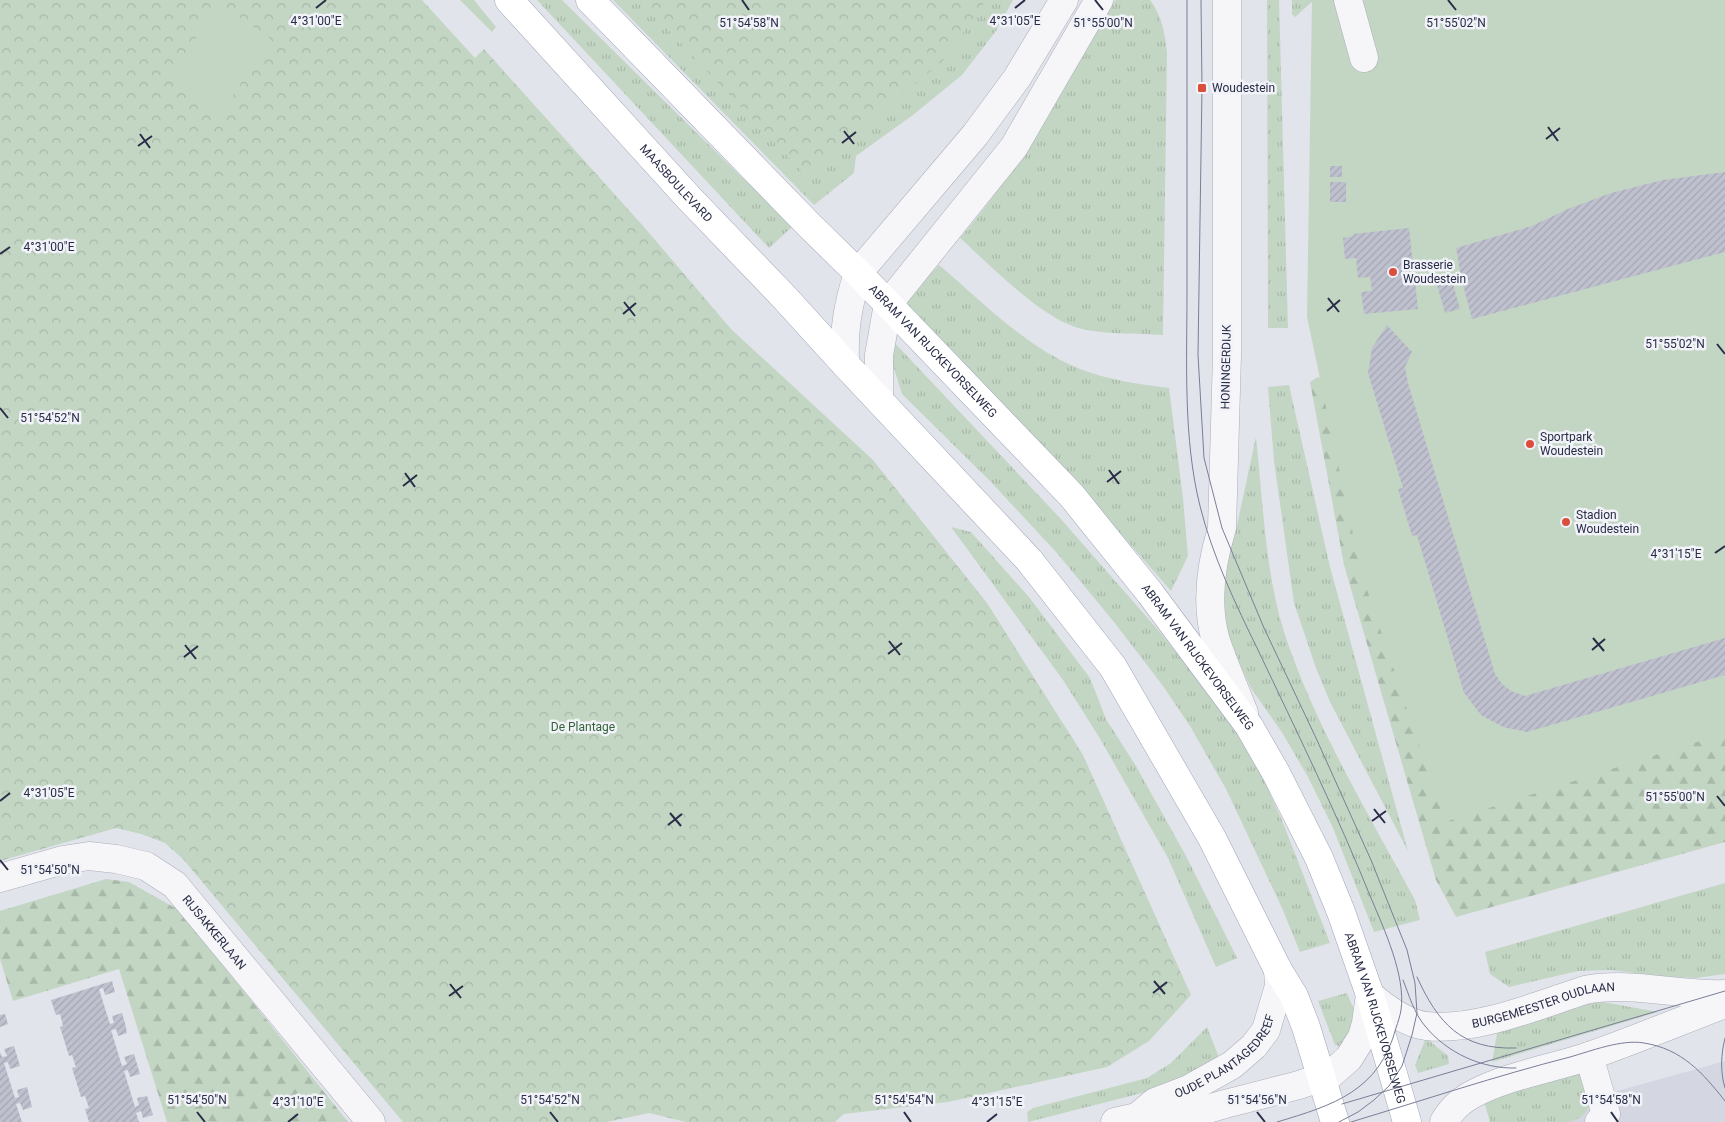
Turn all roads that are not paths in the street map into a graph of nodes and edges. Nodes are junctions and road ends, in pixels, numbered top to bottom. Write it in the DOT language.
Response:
graph roads {
  1 [pos="509,0"];
  2 [pos="590,0"];
  3 [pos="1064,0"];
  4 [pos="1099,0"];
  5 [pos="1227,0"];
  6 [pos="1348,0"];
  7 [pos="1364,58"];
  8 [pos="858,273"];
  9 [pos="888,304"];
  10 [pos="845,364"];
  11 [pos="879,398"];
  12 [pos="1249,726"];
  13 [pos="0,878"];
  14 [pos="1278,970"];
  15 [pos="1725,994"];
  16 [pos="1370,995"];
  17 [pos="1725,1004"];
  18 [pos="1589,1056"];
  19 [pos="1322,1078"];
  20 [pos="1143,1121"];
  21 [pos="371,1122"];
  22 [pos="1335,1122"];
  23 [pos="1407,1122"];
  24 [pos="1444,1122"];
  25 [pos="1599,1122"];
  1 -- 10 [label="main road, MAASBOULEVARD"];
  2 -- 8 [label="main road"];
  3 -- 8 [label="street"];
  4 -- 9 [label="street"];
  5 -- 12 [label="street, HONINGERDIJK"];
  6 -- 7 [label="street"];
  8 -- 9 [label="main road, ABRAM VAN RIJCKEVORSELWEG"];
  8 -- 10 [label="street"];
  9 -- 11 [label="street"];
  9 -- 12 [label="main road, ABRAM VAN RIJCKEVORSELWEG"];
  10 -- 11 [label="main road"];
  11 -- 14 [label="main road"];
  12 -- 16 [label="main road, ABRAM VAN RIJCKEVORSELWEG"];
  13 -- 21 [label="street, RIJSAKKERLAAN"];
  14 -- 19 [label="main road"];
  14 -- 20 [label="street, OUDE PLANTAGEDREEF"];
  15 -- 16 [label="street, BURGEMEESTER OUDLAAN"];
  16 -- 19 [label="street, OUDE PLANTAGEDREEF"];
  16 -- 23 [label="main road, ABRAM VAN RIJCKEVORSELWEG"];
  17 -- 18 [label="street"];
  18 -- 24 [label="street"];
  18 -- 25 [label="street"];
  19 -- 20 [label="street, OUDE PLANTAGEDREEF"];
  19 -- 22 [label="main road"];
}
